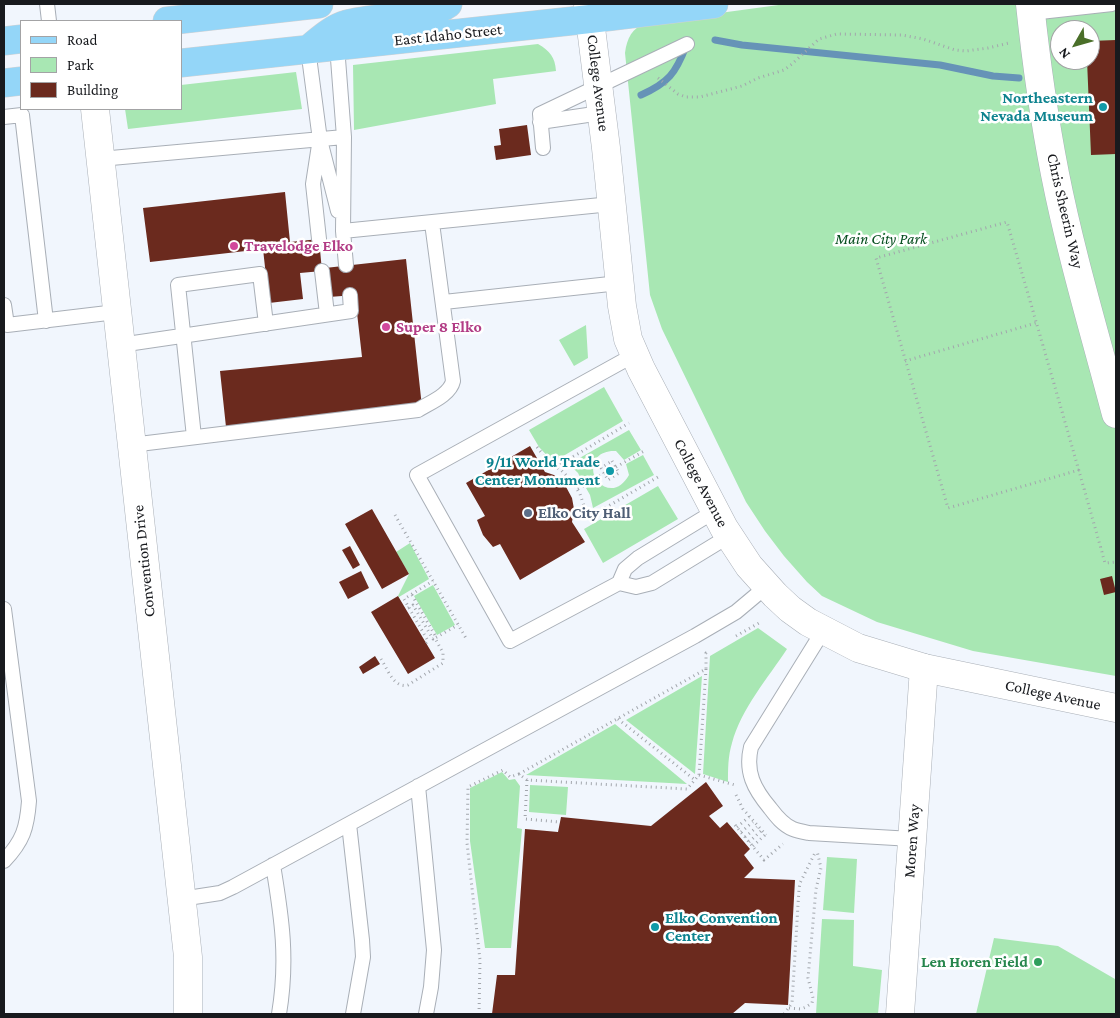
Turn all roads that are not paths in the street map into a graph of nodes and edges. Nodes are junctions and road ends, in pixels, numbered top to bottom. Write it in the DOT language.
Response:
graph roads {
  1 [pos="47,4"];
  2 [pos="319,4"];
  3 [pos="448,4"];
  4 [pos="714,4"];
  5 [pos="1112,4"];
  6 [pos="244,8"];
  7 [pos="589,12"];
  8 [pos="184,14"];
  9 [pos="1032,18"];
  10 [pos="49,20"];
  11 [pos="20,39"];
  12 [pos="4,41"];
  13 [pos="687,44"];
  14 [pos="338,46"];
  15 [pos="308,50"];
  16 [pos="182,63"];
  17 [pos="20,81"];
  18 [pos="4,83"];
  19 [pos="598,86"];
  20 [pos="95,110"];
  21 [pos="601,113"];
  22 [pos="4,117"];
  23 [pos="540,122"];
  24 [pos="344,137"];
  25 [pos="320,140"];
  26 [pos="543,148"];
  27 [pos="100,159"];
  28 [pos="611,204"];
  29 [pos="432,223"];
  30 [pos="343,232"];
  31 [pos="319,239"];
  32 [pos="346,265"];
  33 [pos="322,271"];
  34 [pos="619,283"];
  35 [pos="350,295"];
  36 [pos="444,302"];
  37 [pos="4,305"];
  38 [pos="116,312"];
  39 [pos="327,314"];
  40 [pos="46,321"];
  41 [pos="266,324"];
  42 [pos="5,329"];
  43 [pos="183,336"];
  44 [pos="120,345"];
  45 [pos="634,354"];
  46 [pos="1116,414"];
  47 [pos="194,436"];
  48 [pos="131,445"];
  49 [pos="715,511"];
  50 [pos="730,536"];
  51 [pos="619,583"];
  52 [pos="767,586"];
  53 [pos="4,609"];
  54 [pos="823,631"];
  55 [pos="924,668"];
  56 [pos="1116,708"];
  57 [pos="418,786"];
  58 [pos="349,824"];
  59 [pos="912,840"];
  60 [pos="4,862"];
  61 [pos="273,866"];
  62 [pos="181,899"];
  63 [pos="188,1014"];
  64 [pos="279,1014"];
  65 [pos="353,1014"];
  66 [pos="426,1014"];
  67 [pos="900,1014"];
  1 -- 10 [label="lane"];
  2 -- 6 [label="main road"];
  3 -- 15 [label="main road"];
  4 -- 7 [label="main road, East Idaho Street"];
  5 -- 9 [label="lane"];
  6 -- 8 [label="main road"];
  7 -- 14 [label="main road, East Idaho Street"];
  7 -- 19 [label="street, College Avenue"];
  9 -- 46 [label="street, Chris Sheerin Way"];
  11 -- 12 [label="main road"];
  13 -- 19 [label="lane"];
  14 -- 15 [label="main road, East Idaho Street"];
  14 -- 24 [label="lane"];
  15 -- 16 [label="main road, East Idaho Street"];
  15 -- 25 [label="lane"];
  17 -- 18 [label="main road"];
  19 -- 21 [label="street, College Avenue"];
  19 -- 23 [label="lane"];
  20 -- 27 [label="street, Convention Drive"];
  21 -- 23 [label="lane"];
  21 -- 28 [label="street, College Avenue"];
  22 -- 40 [label="lane"];
  23 -- 26 [label="lane"];
  24 -- 25 [label="lane"];
  24 -- 30 [label="lane"];
  25 -- 27 [label="lane"];
  25 -- 30 [label="lane"];
  25 -- 31 [label="lane"];
  27 -- 38 [label="street, Convention Drive"];
  28 -- 29 [label="lane"];
  28 -- 34 [label="street, College Avenue"];
  29 -- 30 [label="lane"];
  29 -- 36 [label="lane"];
  30 -- 32 [label="lane"];
  33 -- 39 [label="lane"];
  34 -- 36 [label="lane"];
  34 -- 45 [label="street, College Avenue"];
  35 -- 39 [label="lane"];
  36 -- 47 [label="lane"];
  37 -- 42 [label="lane"];
  38 -- 40 [label="lane"];
  38 -- 44 [label="street, Convention Drive"];
  39 -- 41 [label="lane"];
  40 -- 42 [label="lane"];
  41 -- 43 [label="lane"];
  41 -- 43 [label="lane"];
  43 -- 44 [label="lane"];
  43 -- 47 [label="lane"];
  44 -- 48 [label="street, Convention Drive"];
  45 -- 49 [label="street, College Avenue"];
  45 -- 51 [label="lane"];
  47 -- 48 [label="lane"];
  48 -- 62 [label="street, Convention Drive"];
  49 -- 50 [label="street, College Avenue"];
  49 -- 51 [label="lane"];
  50 -- 51 [label="lane"];
  50 -- 52 [label="street, College Avenue"];
  52 -- 54 [label="street, College Avenue"];
  52 -- 57 [label="lane"];
  53 -- 60 [label="lane"];
  54 -- 55 [label="street, College Avenue"];
  54 -- 59 [label="lane"];
  55 -- 56 [label="street, College Avenue"];
  55 -- 59 [label="street, Moren Way"];
  57 -- 58 [label="lane"];
  57 -- 66 [label="lane"];
  58 -- 61 [label="lane"];
  58 -- 65 [label="lane"];
  59 -- 67 [label="street, Moren Way"];
  61 -- 62 [label="lane"];
  61 -- 64 [label="lane"];
  62 -- 63 [label="street, Convention Drive"];
}
